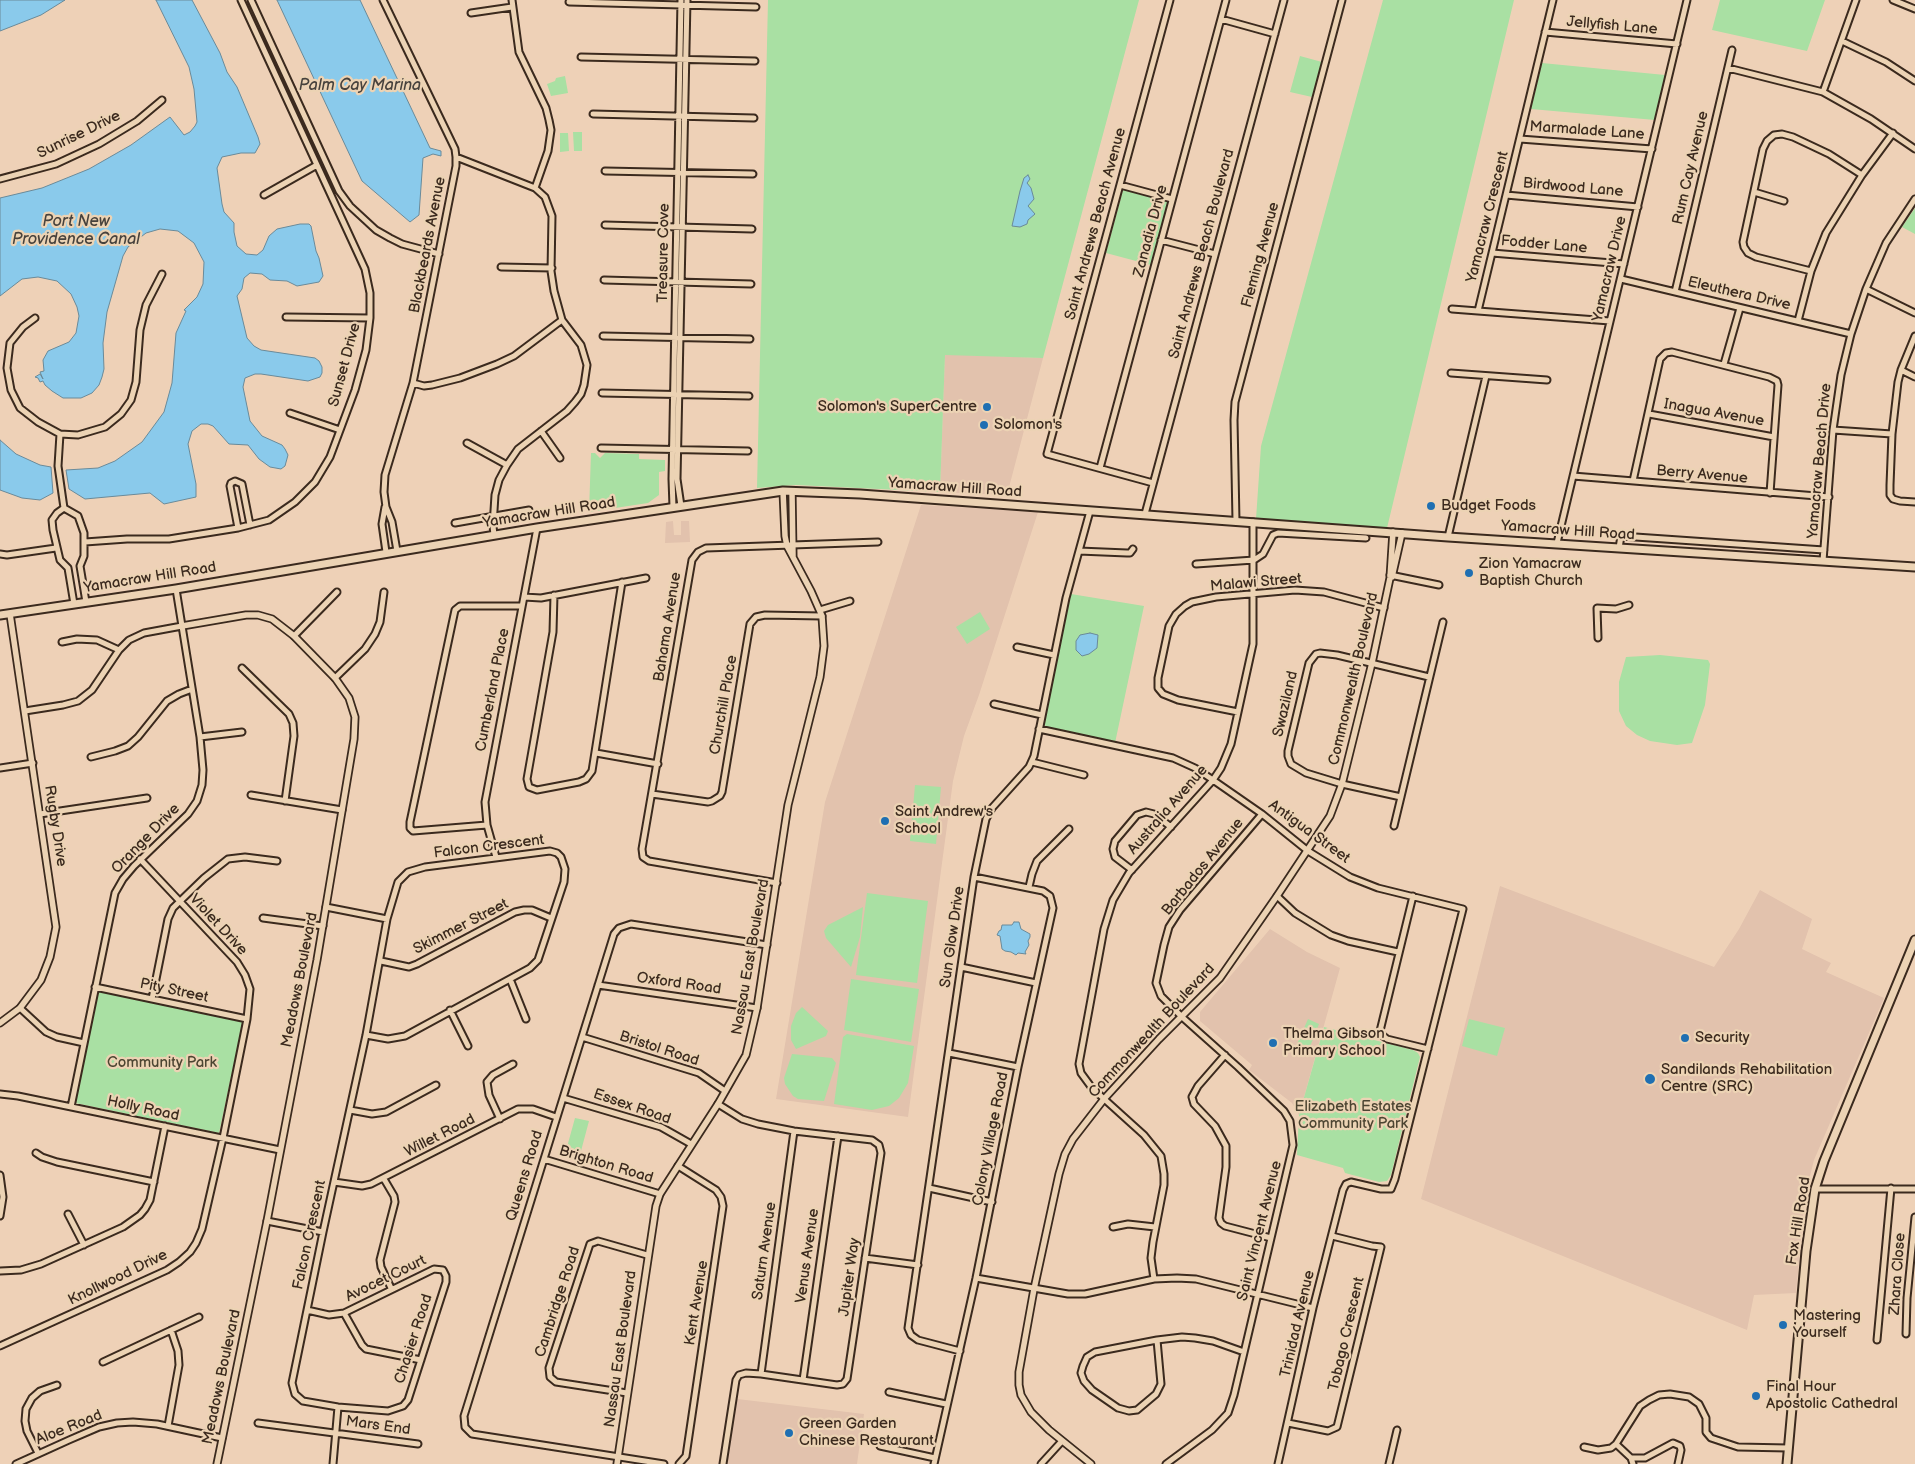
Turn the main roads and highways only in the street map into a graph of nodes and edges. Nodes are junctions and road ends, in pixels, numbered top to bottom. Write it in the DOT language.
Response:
graph roads {
  1 [pos="1915,568"];
  2 [pos="0,615"];
  3 [pos="1915,940"];
  4 [pos="1787,1464"];
  1 -- 2 [label="main road, Yamacraw Hill Road"];
  3 -- 4 [label="main road, Fox Hill Road"];
}
